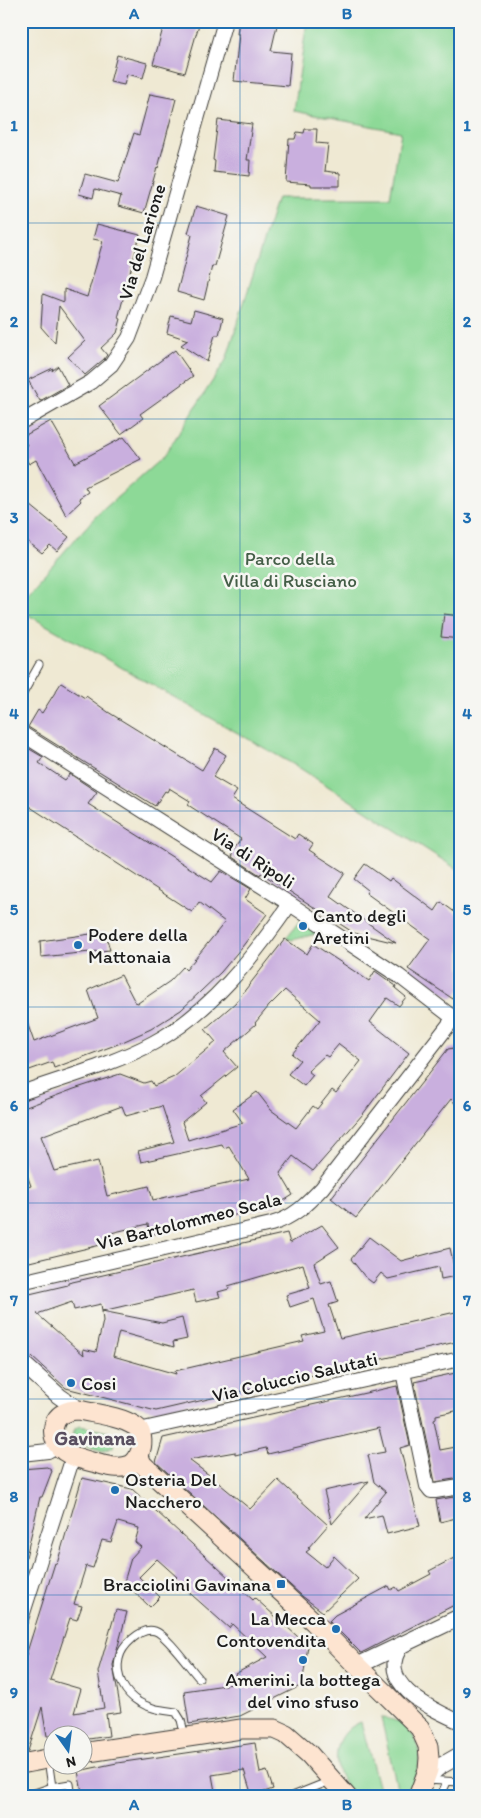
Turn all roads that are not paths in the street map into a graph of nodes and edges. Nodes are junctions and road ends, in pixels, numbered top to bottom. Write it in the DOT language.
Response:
graph roads {
  1 [pos="225,21"];
  2 [pos="21,422"];
  3 [pos="39,665"];
  4 [pos="21,697"];
  5 [pos="21,732"];
  6 [pos="290,904"];
  7 [pos="457,1020"];
  8 [pos="21,1093"];
  9 [pos="21,1282"];
  10 [pos="460,1359"];
  11 [pos="21,1362"];
  12 [pos="403,1372"];
  13 [pos="79,1410"];
  14 [pos="139,1430"];
  15 [pos="58,1445"];
  16 [pos="21,1454"];
  17 [pos="139,1456"];
  18 [pos="73,1457"];
  19 [pos="460,1487"];
  20 [pos="24,1603"];
  21 [pos="460,1617"];
  22 [pos="21,1619"];
  23 [pos="403,1644"];
  24 [pos="356,1666"];
  25 [pos="199,1678"];
  26 [pos="460,1722"];
  27 [pos="186,1737"];
  28 [pos="92,1751"];
  29 [pos="459,1753"];
  30 [pos="42,1760"];
  31 [pos="21,1764"];
  32 [pos="51,1776"];
  33 [pos="333,1780"];
  34 [pos="447,1782"];
  35 [pos="460,1782"];
  36 [pos="52,1787"];
  37 [pos="419,1789"];
  38 [pos="26,1796"];
  39 [pos="72,1797"];
  40 [pos="290,1797"];
  41 [pos="347,1797"];
  42 [pos="440,1797"];
  1 -- 2 [label="street, Via del Larione"];
  3 -- 4 [label="lane"];
  5 -- 6 [label="street, Via di Ripoli"];
  6 -- 7 [label="street, Via di Ripoli"];
  6 -- 8 [label="street"];
  7 -- 9 [label="street, Via Bartolommeo Scala"];
  10 -- 12 [label="street, Via Coluccio Salutati"];
  11 -- 13 [label="street"];
  12 -- 14 [label="street, Via Coluccio Salutati"];
  12 -- 19 [label="street"];
  13 -- 14 [label="main road"];
  13 -- 15 [label="main road"];
  14 -- 17 [label="main road"];
  15 -- 16 [label="street"];
  15 -- 18 [label="main road"];
  17 -- 18 [label="main road"];
  17 -- 24 [label="main road"];
  18 -- 20 [label="street"];
  20 -- 22 [label="street"];
  21 -- 23 [label="street"];
  23 -- 24 [label="street"];
  23 -- 26 [label="street"];
  24 -- 37 [label="main road"];
  25 -- 27 [label="lane"];
  27 -- 28 [label="main road"];
  27 -- 33 [label="main road"];
  29 -- 37 [label="street"];
  30 -- 31 [label="main road"];
  32 -- 36 [label="lane"];
  33 -- 40 [label="lane"];
  33 -- 41 [label="main road"];
  34 -- 35 [label="lane"];
  34 -- 37 [label="lane"];
  34 -- 42 [label="lane"];
  36 -- 38 [label="lane"];
  36 -- 39 [label="lane"];
}
